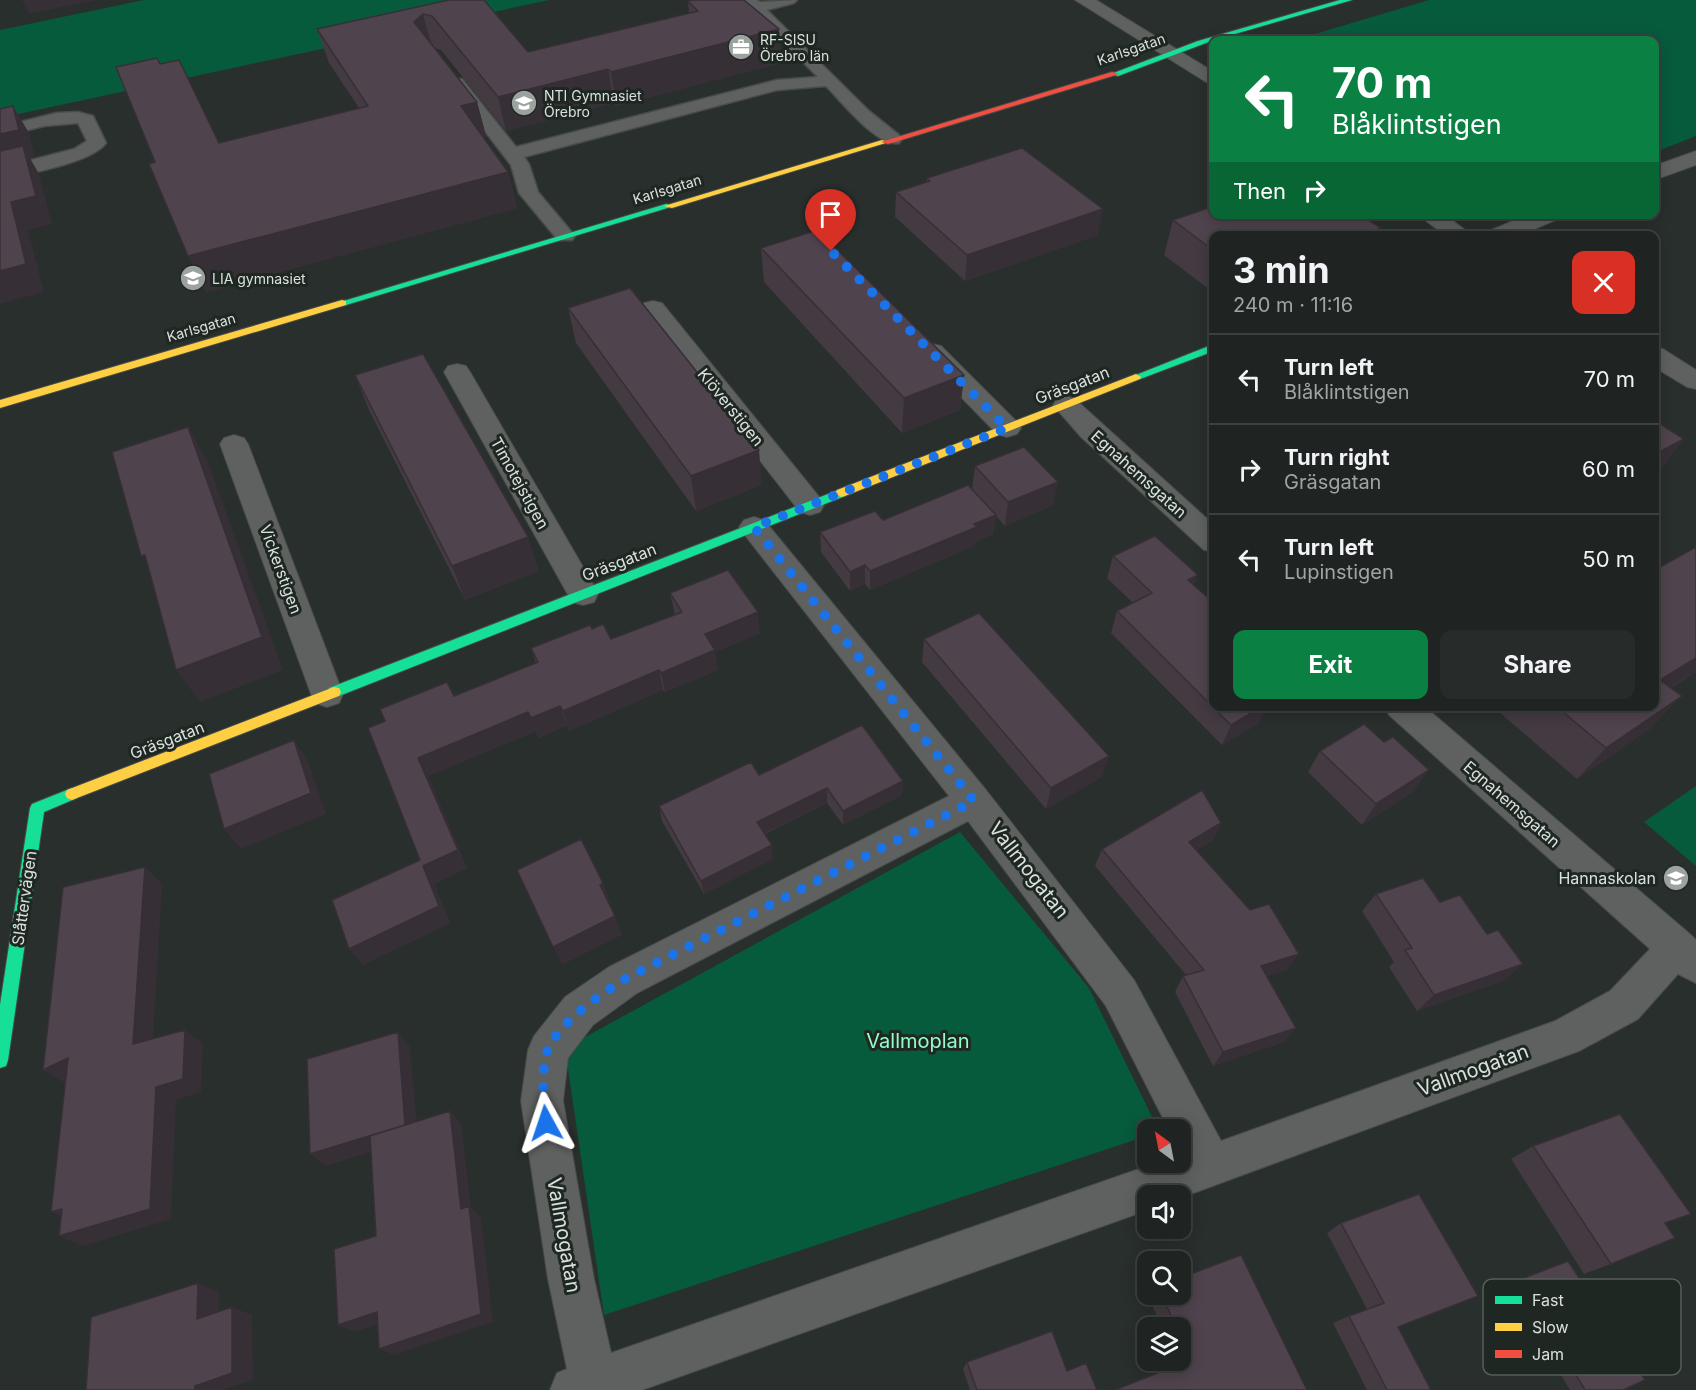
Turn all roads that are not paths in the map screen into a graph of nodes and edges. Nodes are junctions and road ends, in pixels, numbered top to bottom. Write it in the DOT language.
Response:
graph roads {
  1 [pos="789,0"];
  2 [pos="1084,0"];
  3 [pos="1343,1"];
  4 [pos="752,4"];
  5 [pos="1226,36"];
  6 [pos="1209,41"];
  7 [pos="1169,53"];
  8 [pos="447,72"];
  9 [pos="1209,78"];
  10 [pos="830,81"];
  11 [pos="0,132"];
  12 [pos="893,139"];
  13 [pos="512,154"];
  14 [pos="1696,157"];
  15 [pos="1659,172"];
  16 [pos="0,174"];
  17 [pos="1436,219"];
  18 [pos="1538,219"];
  19 [pos="1454,231"];
  20 [pos="1509,231"];
  21 [pos="565,236"];
  22 [pos="653,308"];
  23 [pos="915,335"];
  24 [pos="1209,349"];
  25 [pos="1659,359"];
  26 [pos="457,372"];
  27 [pos="1696,381"];
  28 [pos="0,404"];
  29 [pos="1066,405"];
  30 [pos="1007,428"];
  31 [pos="234,444"];
  32 [pos="810,505"];
  33 [pos="754,527"];
  34 [pos="1209,537"];
  35 [pos="583,594"];
  36 [pos="327,694"];
  37 [pos="1407,711"];
  38 [pos="974,801"];
  39 [pos="37,808"];
  40 [pos="1687,957"];
  41 [pos="0,1059"];
  42 [pos="1211,1166"];
  43 [pos="584,1386"];
  1 -- 4 [label="lane"];
  2 -- 7 [label="street"];
  3 -- 5 [label="street, Karlsgatan"];
  4 -- 10 [label="lane"];
  6 -- 7 [label="street, Karlsgatan"];
  7 -- 9 [label="street"];
  7 -- 12 [label="street, Karlsgatan"];
  8 -- 13 [label="lane"];
  10 -- 12 [label="lane"];
  10 -- 13 [label="lane"];
  11 -- 16 [label="lane"];
  12 -- 21 [label="street, Karlsgatan"];
  13 -- 21 [label="lane"];
  14 -- 15 [label="street"];
  17 -- 19 [label="street"];
  18 -- 20 [label="street"];
  21 -- 28 [label="street, Karlsgatan"];
  22 -- 32 [label="street, Klöverstigen"];
  23 -- 30 [label="street"];
  24 -- 29 [label="street, Gräsgatan"];
  25 -- 27 [label="street"];
  26 -- 35 [label="street, Timotejstigen"];
  29 -- 30 [label="street, Gräsgatan"];
  29 -- 34 [label="street, Egnahemsgatan"];
  30 -- 32 [label="street, Gräsgatan"];
  31 -- 36 [label="street, Vickerstigen"];
  32 -- 33 [label="street, Gräsgatan"];
  33 -- 35 [label="street, Gräsgatan"];
  33 -- 38 [label="street"];
  35 -- 36 [label="street, Gräsgatan"];
  36 -- 39 [label="street, Gräsgatan"];
  37 -- 40 [label="street, Egnahemsgatan"];
  38 -- 42 [label="street, Vallmogatan"];
  38 -- 43 [label="street, Vallmogatan"];
  39 -- 41 [label="street, Slåttervägen"];
  40 -- 42 [label="street, Vallmogatan"];
  42 -- 43 [label="street, Vallmogatan"];
}
